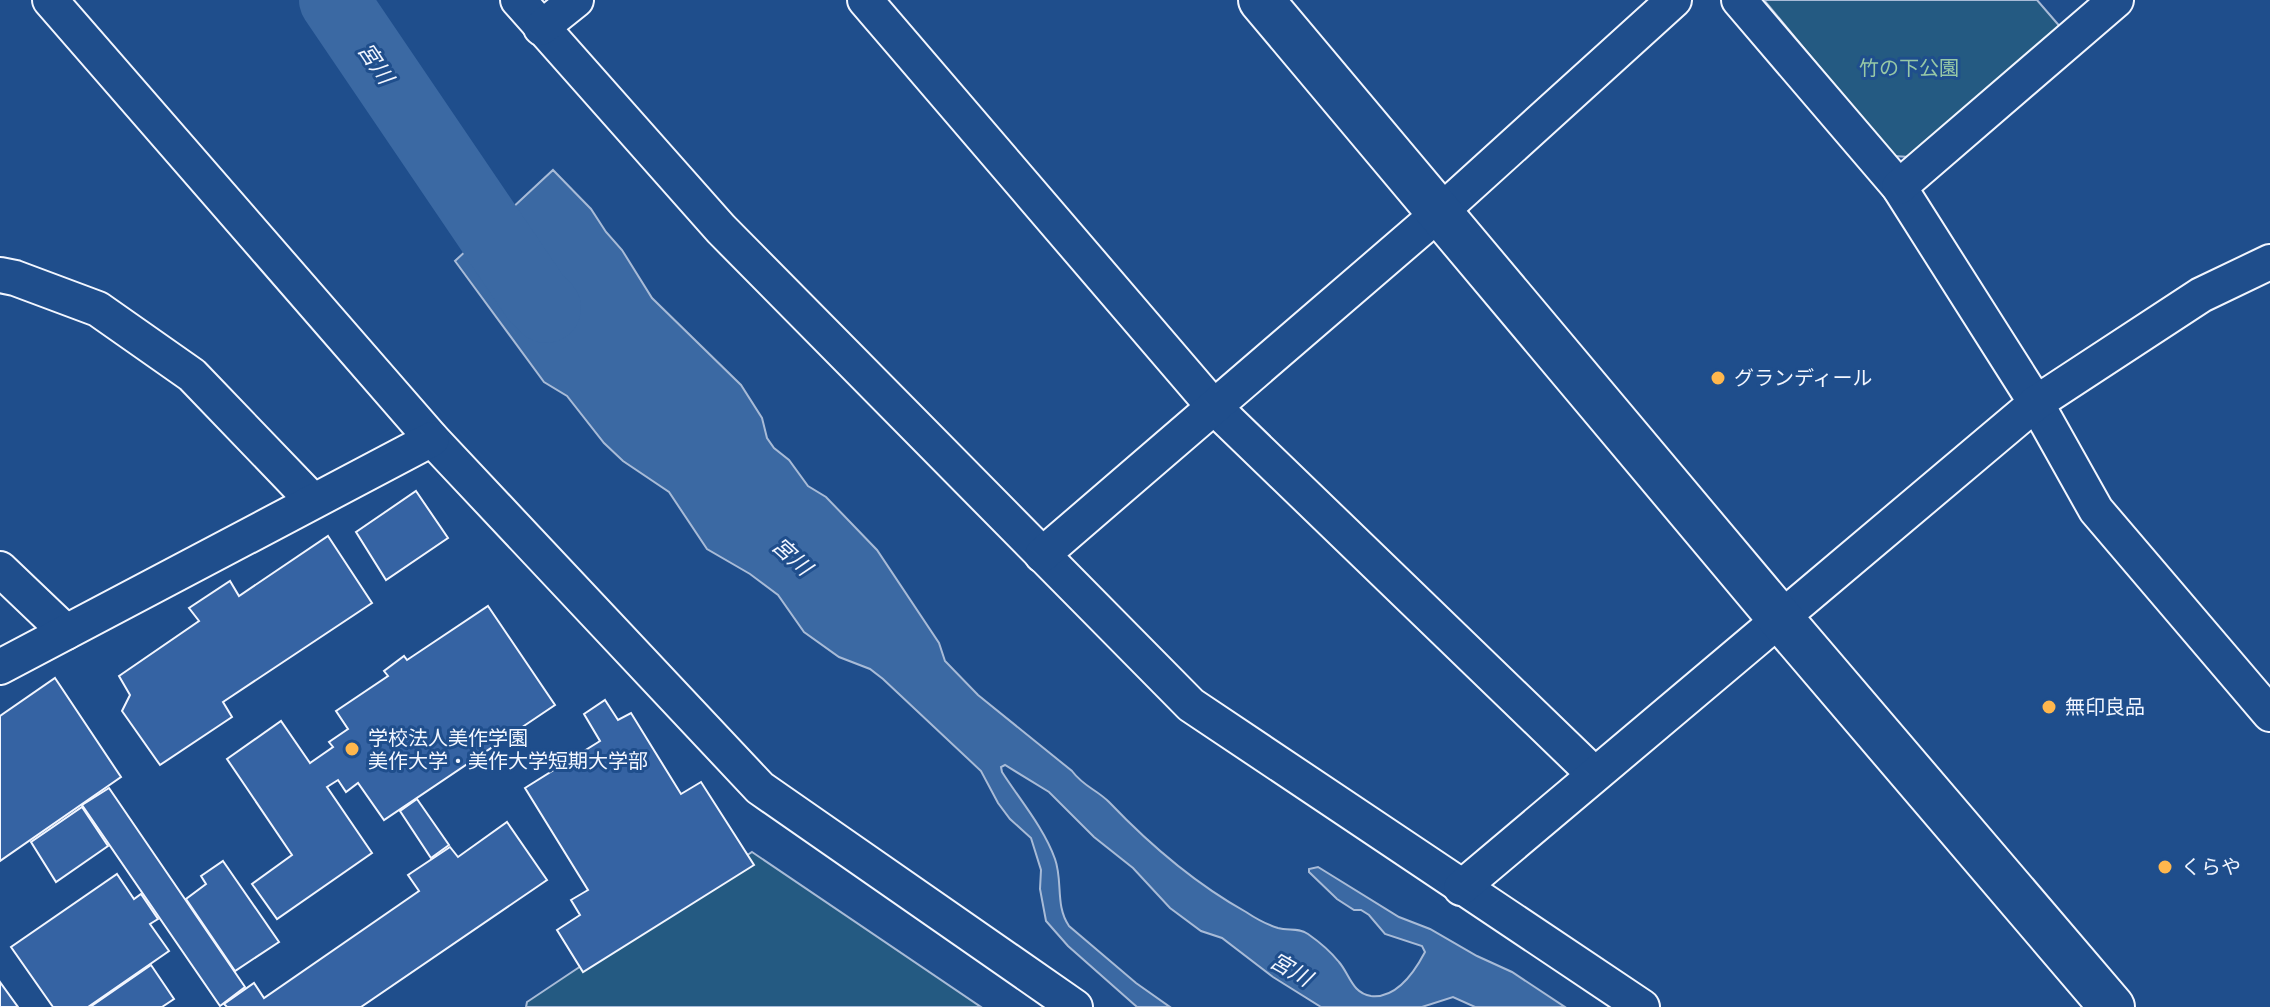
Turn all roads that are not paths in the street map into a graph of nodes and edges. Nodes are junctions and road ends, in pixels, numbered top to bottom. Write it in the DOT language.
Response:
graph roads {
  1 [pos="50,0"];
  2 [pos="518,0"];
  3 [pos="576,0"];
  4 [pos="865,0"];
  5 [pos="1261,0"];
  6 [pos="1674,0"];
  7 [pos="1739,0"];
  8 [pos="2116,0"];
  9 [pos="541,28"];
  10 [pos="1899,187"];
  11 [pos="1438,214"];
  12 [pos="2270,262"];
  13 [pos="0,275"];
  14 [pos="2036,403"];
  15 [pos="1214,407"];
  16 [pos="432,439"];
  17 [pos="313,501"];
  18 [pos="1042,555"];
  19 [pos="0,569"];
  20 [pos="1779,617"];
  21 [pos="66,632"];
  22 [pos="0,667"];
  23 [pos="2258,679"];
  24 [pos="2270,714"];
  25 [pos="1594,774"];
  26 [pos="1461,888"];
  27 [pos="1075,1007"];
  28 [pos="1642,1007"];
  29 [pos="2112,1007"];
  1 -- 16 [label="street"];
  2 -- 9 [label="street"];
  3 -- 9 [label="street"];
  4 -- 15 [label="street"];
  5 -- 11 [label="street"];
  6 -- 11 [label="street"];
  7 -- 10 [label="street"];
  8 -- 10 [label="street"];
  9 -- 18 [label="street"];
  10 -- 14 [label="street"];
  11 -- 15 [label="street"];
  11 -- 20 [label="street"];
  12 -- 14 [label="street"];
  13 -- 17 [label="street"];
  14 -- 20 [label="street"];
  14 -- 23 [label="street"];
  15 -- 18 [label="street"];
  15 -- 25 [label="street"];
  16 -- 17 [label="street"];
  16 -- 27 [label="street"];
  17 -- 21 [label="street"];
  18 -- 26 [label="street"];
  19 -- 21 [label="street"];
  20 -- 25 [label="street"];
  20 -- 29 [label="street"];
  21 -- 22 [label="street"];
  23 -- 24 [label="street"];
  25 -- 26 [label="street"];
  26 -- 28 [label="street"];
}
